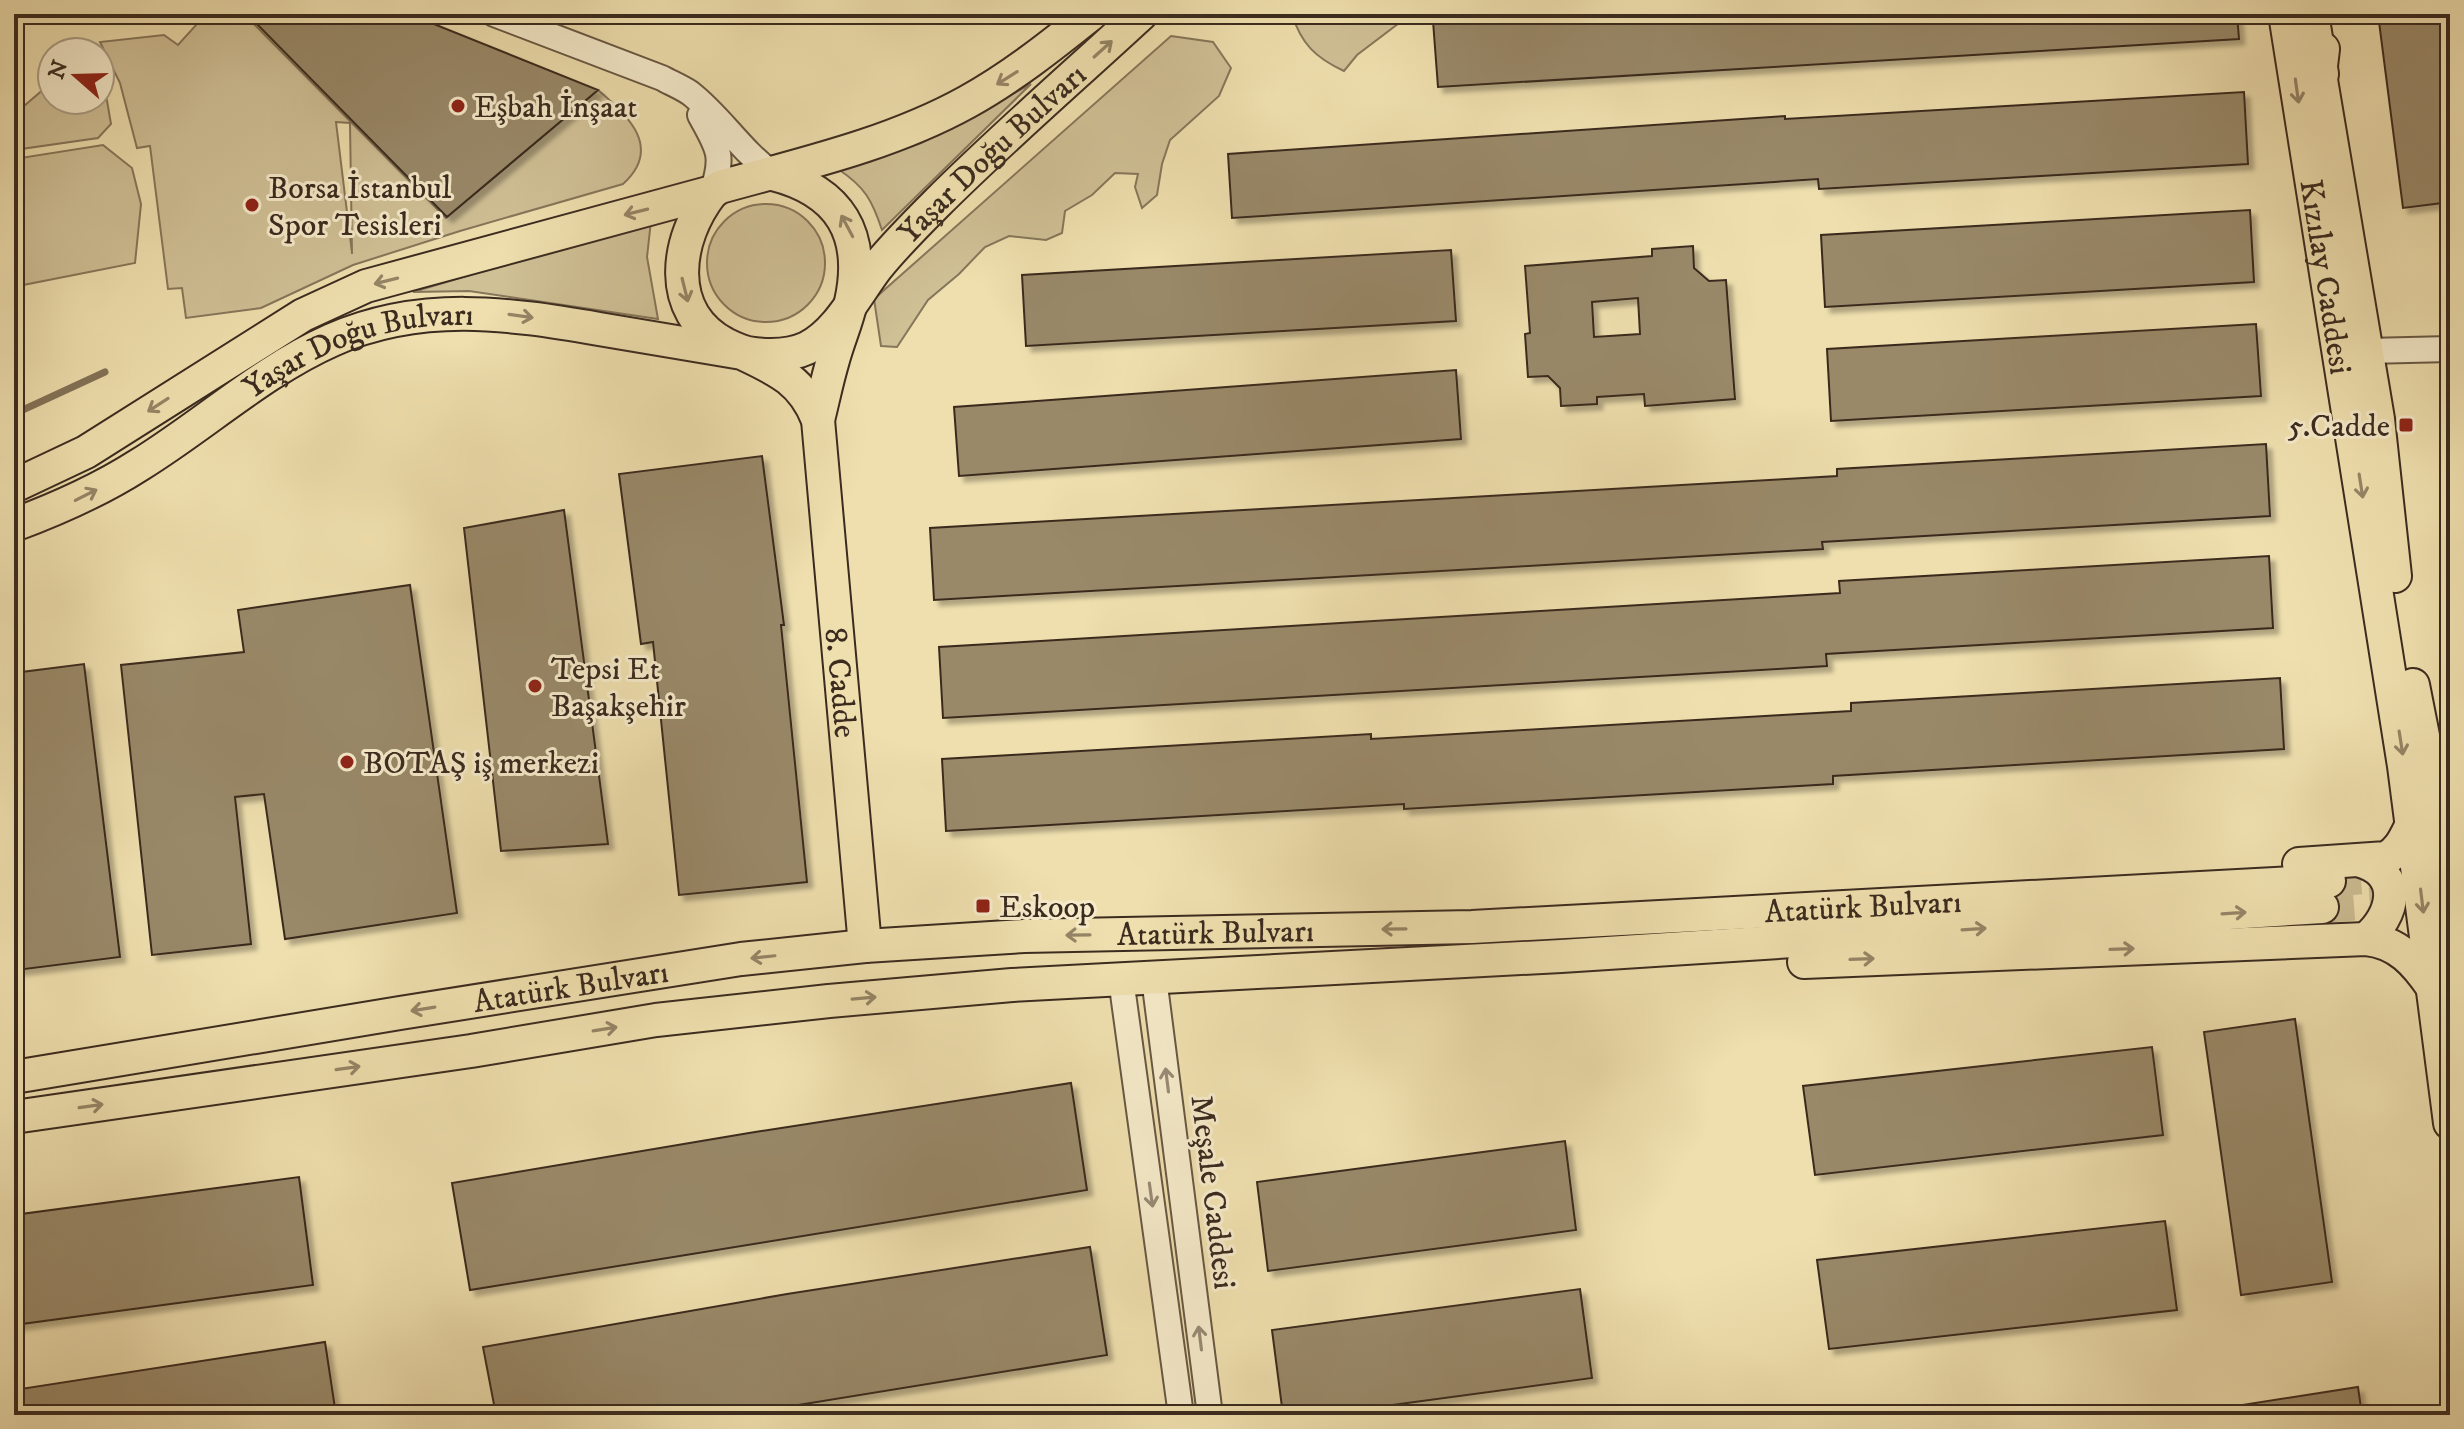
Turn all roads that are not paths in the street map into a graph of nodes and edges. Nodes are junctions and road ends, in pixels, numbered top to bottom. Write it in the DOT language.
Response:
graph roads {
  1 [pos="494,14"];
  2 [pos="1091,14"];
  3 [pos="1141,14"];
  4 [pos="2285,14"];
  5 [pos="2310,14"];
  6 [pos="2327,14"];
  7 [pos="2320,74"];
  8 [pos="687,91"];
  9 [pos="773,174"];
  10 [pos="712,192"];
  11 [pos="851,302"];
  12 [pos="2449,347"];
  13 [pos="2367,351"];
  14 [pos="742,353"];
  15 [pos="818,420"];
  16 [pos="14,486"];
  17 [pos="14,525"];
  18 [pos="2427,756"];
  19 [pos="2450,796"];
  20 [pos="2412,824"];
  21 [pos="2361,861"];
  22 [pos="1472,927"];
  23 [pos="2450,931"];
  24 [pos="1156,934"];
  25 [pos="2366,939"];
  26 [pos="865,946"];
  27 [pos="1561,956"];
  28 [pos="1154,978"];
  29 [pos="1121,979"];
  30 [pos="2433,988"];
  31 [pos="14,1077"];
  32 [pos="14,1117"];
  33 [pos="2450,1123"];
  34 [pos="1181,1415"];
  35 [pos="1210,1415"];
  1 -- 8 [label="street"];
  2 -- 9 [label="main road, Yaşar Doğu Bulvarı, one-way"];
  11 -- 3 [label="main road, Yaşar Doğu Bulvarı, one-way"];
  4 -- 20 [label="main road, Kızılay Caddesi, one-way"];
  5 -- 7 [label="highway"];
  6 -- 7 [label="main road, Kızılay Caddesi"];
  7 -- 13 [label="main road, Kızılay Caddesi"];
  8 -- 9 [label="street"];
  8 -- 10 [label="street"];
  9 -- 10 [label="main road, Yaşar Doğu Bulvarı"];
  11 -- 9 [label="main road, Yaşar Doğu Bulvarı, one-way"];
  10 -- 14 [label="main road, Yaşar Doğu Bulvarı, one-way"];
  10 -- 16 [label="main road, Yaşar Doğu Bulvarı, one-way"];
  11 -- 14 [label="main road, Yaşar Doğu Bulvarı"];
  11 -- 15 [label="main road"];
  12 -- 13 [label="street"];
  13 -- 18 [label="main road, Kızılay Caddesi"];
  14 -- 15 [label="main road, Yaşar Doğu Bulvarı"];
  17 -- 14 [label="main road, Yaşar Doğu Bulvarı, one-way"];
  15 -- 26 [label="main road, 8. Cadde"];
  18 -- 19 [label="main road"];
  18 -- 23 [label="main road, Kızılay Caddesi"];
  20 -- 21 [label="main road"];
  20 -- 30 [label="main road, Kızılay Caddesi, one-way"];
  21 -- 22 [label="main road"];
  21 -- 25 [label="main road"];
  22 -- 24 [label="main road, Atatürk Bulvarı, one-way"];
  27 -- 22 [label="main road, Atatürk Bulvarı, one-way"];
  24 -- 26 [label="main road, Atatürk Bulvarı, one-way"];
  24 -- 29 [label="main road"];
  27 -- 25 [label="main road, one-way"];
  25 -- 30 [label="main road"];
  26 -- 31 [label="main road, Atatürk Bulvarı, one-way"];
  27 -- 28 [label="main road, Atatürk Bulvarı"];
  28 -- 29 [label="main road, Atatürk Bulvarı"];
  35 -- 28 [label="street, Meşale Caddesi, one-way"];
  32 -- 29 [label="main road, Atatürk Bulvarı, one-way"];
  29 -- 34 [label="street, Meşale Caddesi, one-way"];
  30 -- 33 [label="main road, Kızılay Caddesi"];
}
